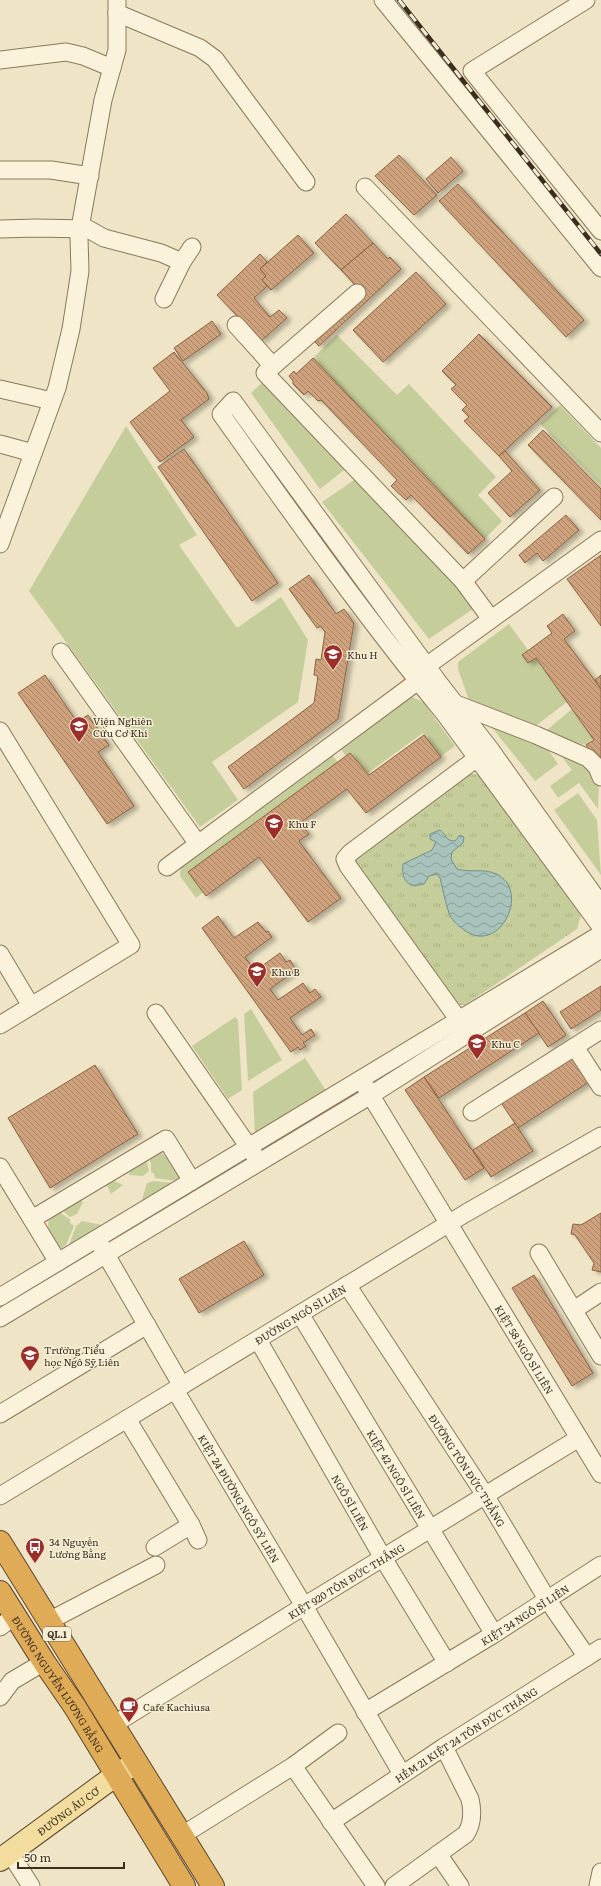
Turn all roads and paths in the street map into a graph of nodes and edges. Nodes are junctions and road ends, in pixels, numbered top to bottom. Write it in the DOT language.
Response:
graph roads {
  1 [pos="383,0"];
  2 [pos="586,0"];
  3 [pos="117,7"];
  4 [pos="0,60"];
  5 [pos="112,68"];
  6 [pos="0,170"];
  7 [pos="90,176"];
  8 [pos="306,182"];
  9 [pos="365,187"];
  10 [pos="80,228"];
  11 [pos="0,229"];
  12 [pos="601,231"];
  13 [pos="192,246"];
  14 [pos="182,262"];
  15 [pos="601,268"];
  16 [pos="357,293"];
  17 [pos="164,299"];
  18 [pos="236,325"];
  19 [pos="273,366"];
  20 [pos="0,389"];
  21 [pos="52,401"];
  22 [pos="601,433"];
  23 [pos="0,444"];
  24 [pos="33,453"];
  25 [pos="554,497"];
  26 [pos="308,504"];
  27 [pos="292,514"];
  28 [pos="601,540"];
  29 [pos="0,544"];
  30 [pos="463,581"];
  31 [pos="491,619"];
  32 [pos="61,652"];
  33 [pos="428,665"];
  34 [pos="418,682"];
  35 [pos="449,709"];
  36 [pos="0,731"];
  37 [pos="490,749"];
  38 [pos="476,758"];
  39 [pos="601,777"];
  40 [pos="198,844"];
  41 [pos="167,867"];
  42 [pos="601,905"];
  43 [pos="601,927"];
  44 [pos="601,934"];
  45 [pos="601,949"];
  46 [pos="0,954"];
  47 [pos="31,1006"];
  48 [pos="156,1013"];
  49 [pos="0,1026"];
  50 [pos="464,1027"];
  51 [pos="601,1030"];
  52 [pos="575,1047"];
  53 [pos="360,1080"];
  54 [pos="600,1084"];
  55 [pos="371,1095"];
  56 [pos="472,1112"];
  57 [pos="601,1136"];
  58 [pos="250,1146"];
  59 [pos="259,1163"];
  60 [pos="0,1167"];
  61 [pos="192,1181"];
  62 [pos="32,1219"];
  63 [pos="450,1224"];
  64 [pos="96,1239"];
  65 [pos="539,1253"];
  66 [pos="107,1255"];
  67 [pos="58,1262"];
  68 [pos="347,1285"];
  69 [pos="601,1292"];
  70 [pos="0,1297"];
  71 [pos="574,1310"];
  72 [pos="300,1314"];
  73 [pos="0,1318"];
  74 [pos="147,1325"];
  75 [pos="258,1340"];
  76 [pos="601,1356"];
  77 [pos="179,1388"];
  78 [pos="0,1414"];
  79 [pos="127,1419"];
  80 [pos="580,1438"];
  81 [pos="601,1474"];
  82 [pos="0,1496"];
  83 [pos="485,1496"];
  84 [pos="191,1525"];
  85 [pos="431,1528"];
  86 [pos="198,1540"];
  87 [pos="0,1542"];
  88 [pos="155,1547"];
  89 [pos="383,1558"];
  90 [pos="156,1565"];
  91 [pos="601,1565"];
  92 [pos="0,1592"];
  93 [pos="547,1599"];
  94 [pos="304,1606"];
  95 [pos="7,1621"];
  96 [pos="49,1621"];
  97 [pos="494,1634"];
  98 [pos="601,1648"];
  99 [pos="587,1657"];
  100 [pos="44,1662"];
  101 [pos="447,1663"];
  102 [pos="0,1697"];
  103 [pos="366,1712"];
  104 [pos="114,1725"];
  105 [pos="338,1733"];
  106 [pos="444,1747"];
  107 [pos="136,1763"];
  108 [pos="293,1766"];
  109 [pos="402,1774"];
  110 [pos="116,1775"];
  111 [pos="331,1822"];
  112 [pos="181,1836"];
  113 [pos="438,1854"];
  114 [pos="5,1857"];
  115 [pos="601,1872"];
  116 [pos="31,1886"];
  117 [pos="184,1886"];
  118 [pos="212,1886"];
  119 [pos="376,1886"];
  120 [pos="394,1886"];
  121 [pos="460,1886"];
  122 [pos="598,1886"];
  1 -- 15 [label="street"];
  2 -- 12 [label="street"];
  3 -- 5 [label="street"];
  3 -- 8 [label="street"];
  4 -- 5 [label="street"];
  5 -- 7 [label="street"];
  6 -- 7 [label="street"];
  7 -- 10 [label="street"];
  9 -- 22 [label="street"];
  10 -- 11 [label="street"];
  10 -- 14 [label="street"];
  10 -- 21 [label="street"];
  13 -- 14 [label="street"];
  14 -- 17 [label="street"];
  16 -- 19 [label="street"];
  18 -- 19 [label="street"];
  19 -- 30 [label="street"];
  20 -- 21 [label="street"];
  21 -- 24 [label="street"];
  23 -- 24 [label="street"];
  24 -- 29 [label="street"];
  25 -- 30 [label="street"];
  26 -- 27 [label="street"];
  26 -- 27 [label="street"];
  26 -- 33 [label="street"];
  27 -- 34 [label="street"];
  28 -- 31 [label="street"];
  30 -- 31 [label="street"];
  31 -- 33 [label="street"];
  32 -- 40 [label="street"];
  33 -- 34 [label="street"];
  33 -- 35 [label="street"];
  34 -- 35 [label="street"];
  34 -- 40 [label="street"];
  35 -- 37 [label="street"];
  35 -- 38 [label="street"];
  35 -- 39 [label="street"];
  36 -- 47 [label="street"];
  37 -- 38 [label="street"];
  37 -- 42 [label="street"];
  38 -- 43 [label="street"];
  38 -- 50 [label="street"];
  40 -- 41 [label="street"];
  44 -- 50 [label="street"];
  45 -- 50 [label="street"];
  46 -- 47 [label="street"];
  47 -- 49 [label="street"];
  48 -- 58 [label="street"];
  50 -- 53 [label="street"];
  50 -- 55 [label="street"];
  51 -- 52 [label="street"];
  52 -- 54 [label="street"];
  52 -- 56 [label="street"];
  53 -- 55 [label="street, KIỆT 58 NGÔ SĨ LIÊN"];
  53 -- 58 [label="street"];
  55 -- 59 [label="street"];
  55 -- 63 [label="street, KIỆT 58 NGÔ SĨ LIÊN"];
  57 -- 63 [label="street, ĐƯỜNG NGÔ SĨ LIÊN"];
  58 -- 59 [label="street"];
  58 -- 61 [label="street"];
  59 -- 66 [label="street"];
  60 -- 62 [label="street"];
  61 -- 62 [label="street"];
  61 -- 64 [label="street"];
  62 -- 67 [label="street"];
  63 -- 68 [label="street, ĐƯỜNG NGÔ SĨ LIÊN"];
  63 -- 80 [label="street, KIỆT 58 NGÔ SĨ LIÊN"];
  64 -- 66 [label="street, KIỆT 24 ĐƯỜNG NGÔ SỸ LIÊN"];
  64 -- 67 [label="street"];
  65 -- 71 [label="street"];
  66 -- 73 [label="street"];
  66 -- 74 [label="street, KIỆT 24 ĐƯỜNG NGÔ SỸ LIÊN"];
  67 -- 70 [label="street"];
  68 -- 72 [label="street, ĐƯỜNG NGÔ SĨ LIÊN"];
  68 -- 83 [label="street, ĐƯỜNG TÔN ĐỨC THẮNG"];
  69 -- 71 [label="street"];
  71 -- 76 [label="street"];
  72 -- 75 [label="street, ĐƯỜNG NGÔ SĨ LIÊN"];
  72 -- 85 [label="street, KIỆT 42 NGÔ SĨ LIÊN"];
  74 -- 77 [label="street, KIỆT 24 ĐƯỜNG NGÔ SỸ LIÊN"];
  74 -- 78 [label="street"];
  75 -- 77 [label="street, ĐƯỜNG NGÔ SĨ LIÊN"];
  75 -- 89 [label="street, NGÔ SĨ LIÊN"];
  77 -- 79 [label="street, ĐƯỜNG NGÔ SĨ LIÊN"];
  77 -- 94 [label="street, KIỆT 24 ĐƯỜNG NGÔ SỸ LIÊN"];
  79 -- 82 [label="street, ĐƯỜNG NGÔ SĨ LIÊN"];
  79 -- 84 [label="street"];
  80 -- 81 [label="street, KIỆT 58 NGÔ SĨ LIÊN"];
  80 -- 83 [label="street, KIỆT 920 TÔN ĐỨC THẮNG"];
  83 -- 85 [label="street, KIỆT 920 TÔN ĐỨC THẮNG"];
  83 -- 93 [label="street, ĐƯỜNG TÔN ĐỨC THẮNG"];
  84 -- 86 [label="street"];
  84 -- 88 [label="street"];
  85 -- 89 [label="street, KIỆT 920 TÔN ĐỨC THẮNG"];
  85 -- 97 [label="street, KIỆT 42 NGÔ SĨ LIÊN"];
  87 -- 96 [label="highway, QL.1"];
  89 -- 94 [label="street, KIỆT 920 TÔN ĐỨC THẮNG"];
  89 -- 101 [label="street, NGÔ SĨ LIÊN"];
  90 -- 96 [label="street"];
  91 -- 93 [label="street, KIỆT 34 NGÔ SĨ LIÊN"];
  92 -- 95 [label="highway, ĐƯỜNG NGUYỄN LƯƠNG BẰNG / QL.1"];
  93 -- 97 [label="street, KIỆT 34 NGÔ SĨ LIÊN"];
  93 -- 99 [label="street, ĐƯỜNG TÔN ĐỨC THẮNG"];
  94 -- 103 [label="street, KIỆT 24 ĐƯỜNG NGÔ SỸ LIÊN"];
  94 -- 104 [label="street, KIỆT 920 TÔN ĐỨC THẮNG"];
  95 -- 100 [label="highway, ĐƯỜNG NGUYỄN LƯƠNG BẰNG / QL.1"];
  96 -- 104 [label="highway, QL.1"];
  97 -- 101 [label="street, KIỆT 34 NGÔ SĨ LIÊN"];
  98 -- 99 [label="street, HẺM 21 KIỆT 24 TÔN ĐỨC THẮNG"];
  99 -- 106 [label="street, HẺM 21 KIỆT 24 TÔN ĐỨC THẮNG"];
  100 -- 102 [label="street"];
  100 -- 110 [label="highway, ĐƯỜNG NGUYỄN LƯƠNG BẰNG / QL.1"];
  101 -- 103 [label="street, KIỆT 34 NGÔ SĨ LIÊN"];
  103 -- 109 [label="street, KIỆT 24 ĐƯỜNG NGÔ SỸ LIÊN"];
  104 -- 107 [label="highway, QL.1"];
  105 -- 108 [label="street"];
  106 -- 109 [label="street, HẺM 21 KIỆT 24 TÔN ĐỨC THẮNG"];
  106 -- 113 [label="street"];
  107 -- 110 [label="main road, ĐƯỜNG ÂU CƠ"];
  107 -- 112 [label="highway, QL.1"];
  108 -- 111 [label="street"];
  108 -- 112 [label="street"];
  109 -- 111 [label="street, HẺM 21 KIỆT 24 TÔN ĐỨC THẮNG"];
  110 -- 114 [label="main road, ĐƯỜNG ÂU CƠ"];
  110 -- 117 [label="highway, QL.1"];
  111 -- 119 [label="street"];
  112 -- 118 [label="highway, QL.1"];
  113 -- 120 [label="street"];
  113 -- 121 [label="street"];
  114 -- 116 [label="street"];
  115 -- 122 [label="street"];
}
